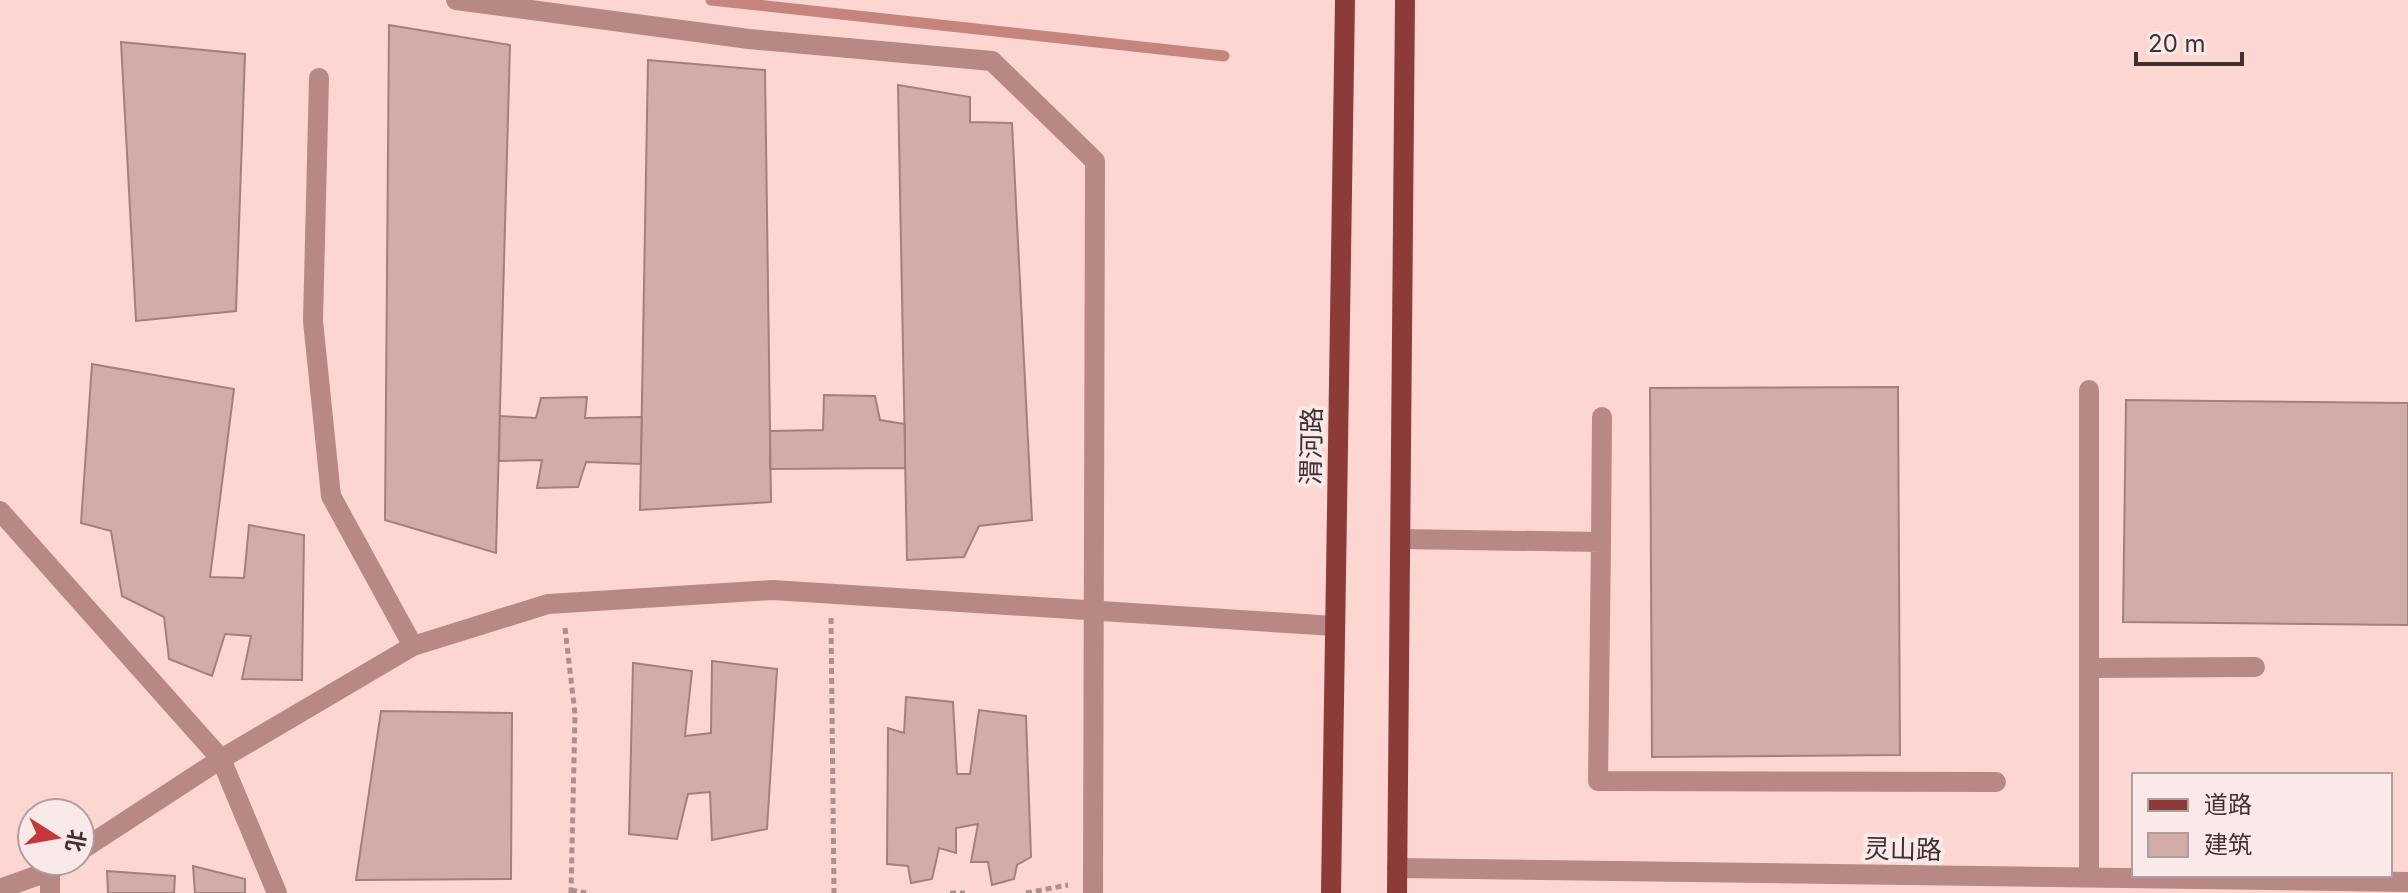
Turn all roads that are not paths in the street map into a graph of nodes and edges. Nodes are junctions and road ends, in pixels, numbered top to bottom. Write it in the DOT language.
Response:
graph roads {
  1 [pos="456,0"];
  2 [pos="1345,0"];
  3 [pos="1405,0"];
  4 [pos="319,78"];
  5 [pos="2089,390"];
  6 [pos="1602,417"];
  7 [pos="0,511"];
  8 [pos="1400,539"];
  9 [pos="1601,542"];
  10 [pos="1095,612"];
  11 [pos="1334,626"];
  12 [pos="413,646"];
  13 [pos="2255,667"];
  14 [pos="2089,668"];
  15 [pos="221,759"];
  16 [pos="1996,782"];
  17 [pos="96,841"];
  18 [pos="1397,868"];
  19 [pos="30,877"];
  20 [pos="2089,878"];
  21 [pos="2408,882"];
  22 [pos="1093,887"];
  23 [pos="0,889"];
  24 [pos="277,893"];
  25 [pos="1331,893"];
  26 [pos="1397,893"];
  1 -- 10 [label="street"];
  2 -- 11 [label="main road, 渭河路"];
  3 -- 8 [label="main road"];
  4 -- 12 [label="street"];
  5 -- 14 [label="street"];
  6 -- 9 [label="street"];
  7 -- 15 [label="street"];
  8 -- 9 [label="street"];
  8 -- 18 [label="main road"];
  9 -- 16 [label="street"];
  10 -- 11 [label="street"];
  10 -- 12 [label="street"];
  10 -- 22 [label="street"];
  11 -- 25 [label="main road, 渭河路"];
  12 -- 15 [label="street"];
  13 -- 14 [label="street"];
  14 -- 20 [label="street"];
  15 -- 17 [label="street"];
  15 -- 24 [label="street"];
  18 -- 20 [label="street, 灵山路"];
  18 -- 26 [label="main road"];
  19 -- 23 [label="street"];
  20 -- 21 [label="street, 灵山路"];
}
